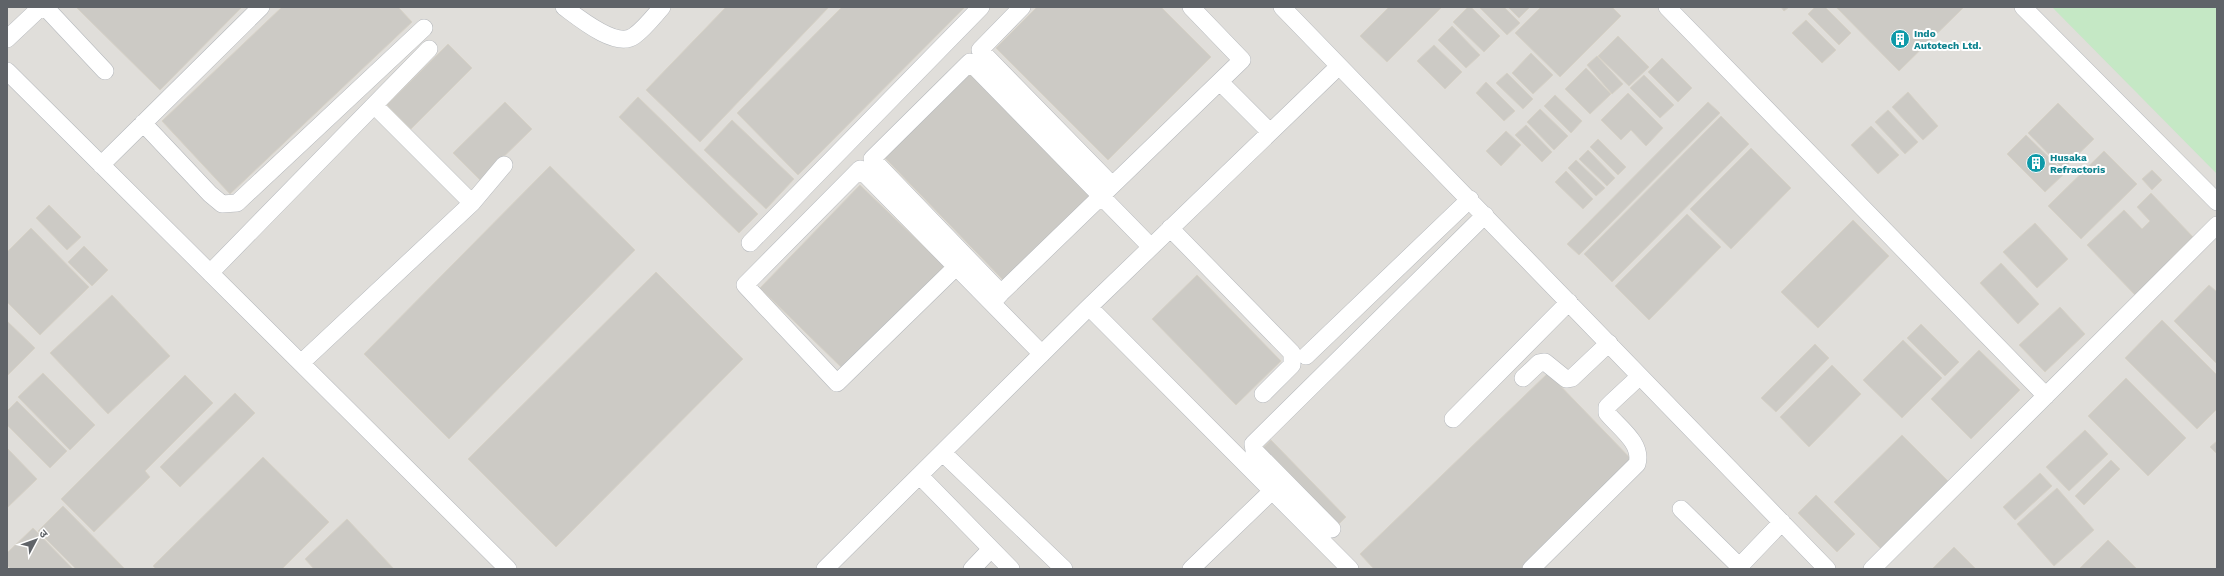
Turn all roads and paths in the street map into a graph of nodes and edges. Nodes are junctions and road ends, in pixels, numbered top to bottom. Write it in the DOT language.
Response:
graph roads {
  1 [pos="41,7"];
  2 [pos="44,7"];
  3 [pos="261,7"];
  4 [pos="564,7"];
  5 [pos="662,7"];
  6 [pos="981,7"];
  7 [pos="1022,7"];
  8 [pos="1191,7"];
  9 [pos="1282,7"];
  10 [pos="1667,7"];
  11 [pos="2023,7"];
  12 [pos="424,28"];
  13 [pos="7,40"];
  14 [pos="429,50"];
  15 [pos="1339,66"];
  16 [pos="7,71"];
  17 [pos="105,71"];
  18 [pos="1220,82"];
  19 [pos="374,105"];
  20 [pos="143,123"];
  21 [pos="1269,131"];
  22 [pos="101,165"];
  23 [pos="504,165"];
  24 [pos="1107,190"];
  25 [pos="1470,199"];
  26 [pos="2217,202"];
  27 [pos="472,203"];
  28 [pos="1485,215"];
  29 [pos="2217,225"];
  30 [pos="1170,228"];
  31 [pos="750,243"];
  32 [pos="1151,246"];
  33 [pos="956,267"];
  34 [pos="210,273"];
  35 [pos="997,298"];
  36 [pos="1569,302"];
  37 [pos="1089,306"];
  38 [pos="1609,343"];
  39 [pos="1042,354"];
  40 [pos="1306,356"];
  41 [pos="301,363"];
  42 [pos="1640,376"];
  43 [pos="1523,378"];
  44 [pos="1263,394"];
  45 [pos="2046,396"];
  46 [pos="1453,419"];
  47 [pos="943,453"];
  48 [pos="920,476"];
  49 [pos="1273,490"];
  50 [pos="1681,509"];
  51 [pos="1782,522"];
  52 [pos="1332,529"];
  53 [pos="991,549"];
  54 [pos="1738,568"];
  55 [pos="508,569"];
  56 [pos="825,569"];
  57 [pos="972,569"];
  58 [pos="1011,569"];
  59 [pos="1064,569"];
  60 [pos="1190,569"];
  61 [pos="1350,569"];
  62 [pos="1531,569"];
  63 [pos="1827,569"];
  64 [pos="1872,569"];
  1 -- 13 [label="street"];
  2 -- 17 [label="street"];
  3 -- 20 [label="street"];
  4 -- 5 [label="street"];
  6 -- 31 [label="street"];
  7 -- 24 [label="street"];
  8 -- 18 [label="street"];
  9 -- 15 [label="street"];
  10 -- 45 [label="street"];
  11 -- 26 [label="street"];
  12 -- 20 [label="street"];
  14 -- 19 [label="street"];
  15 -- 21 [label="street"];
  15 -- 25 [label="street"];
  16 -- 22 [label="street"];
  18 -- 21 [label="street"];
  18 -- 24 [label="street"];
  19 -- 27 [label="street"];
  19 -- 34 [label="street"];
  20 -- 22 [label="street"];
  21 -- 30 [label="street"];
  22 -- 34 [label="street"];
  23 -- 27 [label="street"];
  24 -- 32 [label="street"];
  24 -- 35 [label="street"];
  24 -- 35 [label="street"];
  25 -- 28 [label="street"];
  25 -- 40 [label="street"];
  27 -- 41 [label="street"];
  28 -- 36 [label="street"];
  28 -- 52 [label="street"];
  29 -- 45 [label="street"];
  30 -- 32 [label="street"];
  30 -- 44 [label="street"];
  32 -- 37 [label="street"];
  33 -- 33 [label="street"];
  33 -- 35 [label="street"];
  34 -- 41 [label="street"];
  35 -- 39 [label="street"];
  36 -- 38 [label="street"];
  36 -- 46 [label="street"];
  37 -- 39 [label="street"];
  37 -- 49 [label="street"];
  38 -- 42 [label="street"];
  38 -- 43 [label="street"];
  39 -- 47 [label="street"];
  41 -- 55 [label="street"];
  42 -- 51 [label="street"];
  42 -- 62 [label="street"];
  45 -- 64 [label="street"];
  47 -- 48 [label="street"];
  47 -- 59 [label="street"];
  48 -- 53 [label="street"];
  48 -- 56 [label="street"];
  49 -- 60 [label="street"];
  49 -- 61 [label="street"];
  50 -- 54 [label="street"];
  51 -- 54 [label="street"];
  51 -- 63 [label="street"];
  53 -- 57 [label="street"];
  53 -- 58 [label="street"];
}
